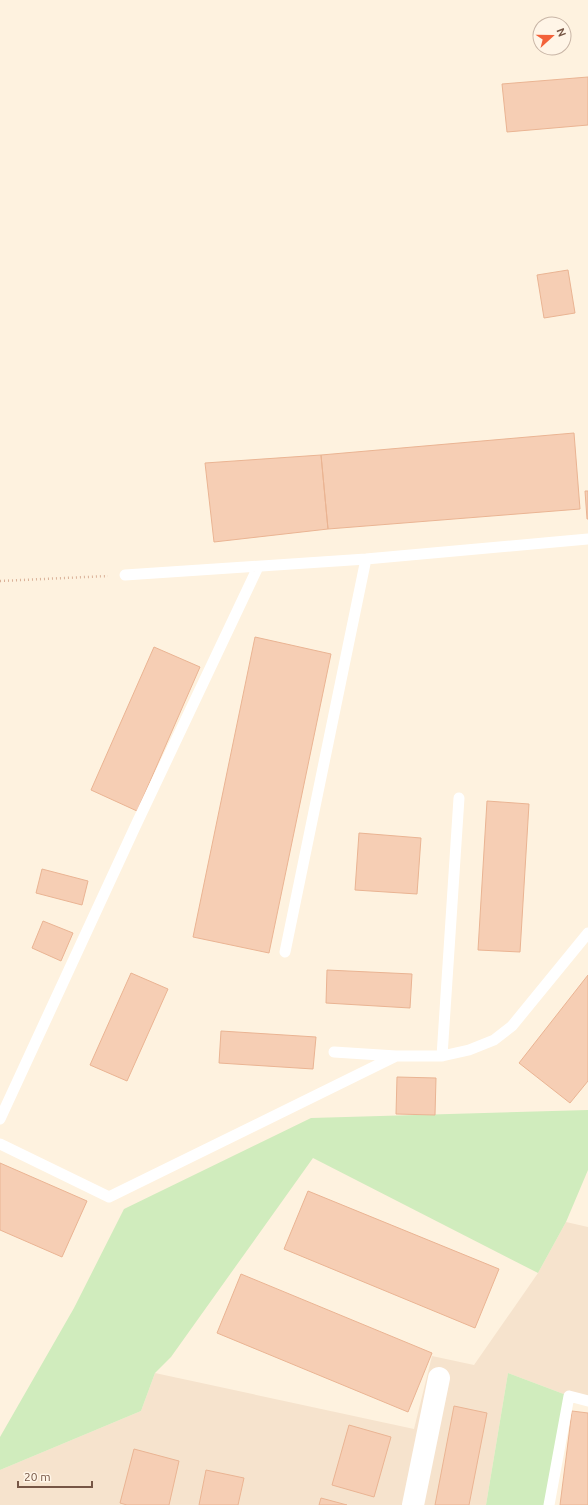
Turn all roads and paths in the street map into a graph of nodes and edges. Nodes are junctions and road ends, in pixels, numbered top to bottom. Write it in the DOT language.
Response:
graph roads {
  1 [pos="588,539"];
  2 [pos="366,560"];
  3 [pos="258,566"];
  4 [pos="125,575"];
  5 [pos="0,581"];
  6 [pos="459,798"];
  7 [pos="588,933"];
  8 [pos="285,952"];
  9 [pos="334,1052"];
  10 [pos="396,1056"];
  11 [pos="442,1056"];
  12 [pos="0,1119"];
  13 [pos="0,1144"];
  14 [pos="439,1378"];
  15 [pos="588,1401"];
  16 [pos="413,1505"];
  17 [pos="549,1505"];
  1 -- 2 [label="lane"];
  2 -- 3 [label="lane"];
  2 -- 8 [label="lane"];
  3 -- 4 [label="lane"];
  3 -- 12 [label="lane"];
  4 -- 5 [label="path"];
  6 -- 11 [label="lane"];
  7 -- 11 [label="lane"];
  9 -- 10 [label="lane"];
  10 -- 11 [label="lane"];
  10 -- 13 [label="lane"];
  14 -- 16 [label="street"];
  15 -- 17 [label="lane"];
}
